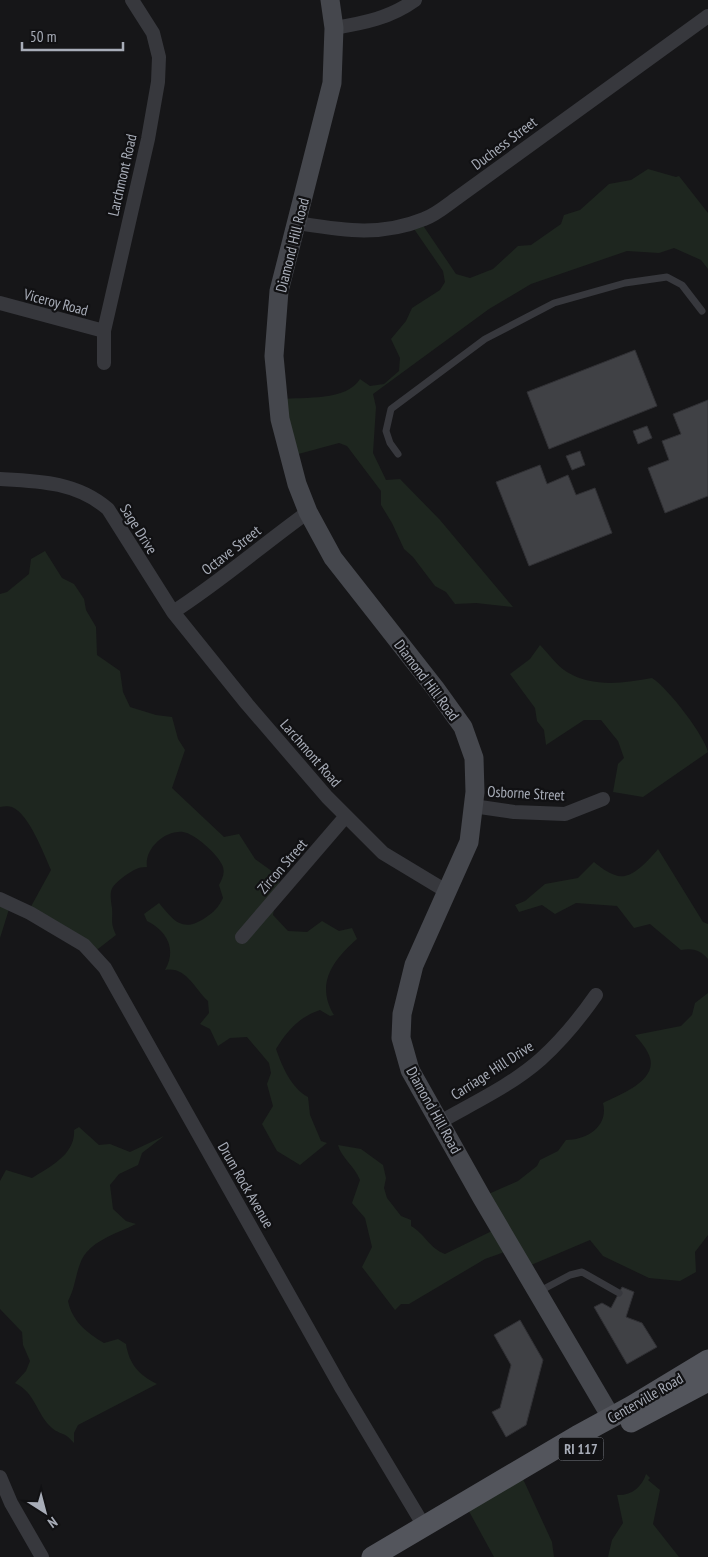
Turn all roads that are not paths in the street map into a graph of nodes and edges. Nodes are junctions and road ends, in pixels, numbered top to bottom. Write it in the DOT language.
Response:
graph roads {
  1 [pos="132,0"];
  2 [pos="330,0"];
  3 [pos="415,0"];
  4 [pos="708,16"];
  5 [pos="334,28"];
  6 [pos="297,223"];
  7 [pos="0,303"];
  8 [pos="702,311"];
  9 [pos="104,331"];
  10 [pos="104,363"];
  11 [pos="398,454"];
  12 [pos="0,480"];
  13 [pos="308,512"];
  14 [pos="173,612"];
  15 [pos="603,799"];
  16 [pos="474,806"];
  17 [pos="346,816"];
  18 [pos="446,891"];
  19 [pos="0,899"];
  20 [pos="242,937"];
  21 [pos="596,995"];
  22 [pos="440,1122"];
  23 [pos="538,1292"];
  24 [pos="619,1293"];
  25 [pos="708,1360"];
  26 [pos="708,1382"];
  27 [pos="615,1423"];
  28 [pos="0,1477"];
  29 [pos="424,1526"];
  30 [pos="42,1557"];
  31 [pos="372,1557"];
  1 -- 9 [label="street, Larchmont Road"];
  2 -- 5 [label="street, Diamond Hill Road"];
  3 -- 5 [label="street"];
  4 -- 6 [label="street, Duchess Street"];
  5 -- 6 [label="street, Diamond Hill Road"];
  6 -- 13 [label="street, Diamond Hill Road"];
  7 -- 9 [label="street, Viceroy Road"];
  8 -- 11 [label="lane"];
  9 -- 10 [label="street, Larchmont Road"];
  12 -- 14 [label="street, Sage Drive"];
  13 -- 14 [label="street, Octave Street"];
  13 -- 16 [label="street, Diamond Hill Road"];
  14 -- 17 [label="street, Larchmont Road"];
  15 -- 16 [label="street, Osborne Street"];
  16 -- 18 [label="street, Diamond Hill Road"];
  17 -- 18 [label="street, Larchmont Road"];
  17 -- 20 [label="street, Zircon Street"];
  18 -- 22 [label="street, Diamond Hill Road"];
  19 -- 29 [label="street, Drum Rock Avenue"];
  21 -- 22 [label="street, Carriage Hill Drive"];
  22 -- 23 [label="street, Diamond Hill Road"];
  23 -- 24 [label="lane"];
  23 -- 27 [label="street, Diamond Hill Road"];
  25 -- 27 [label="main road, Centerville Road / RI 117"];
  26 -- 27 [label="main road, Centerville Road / RI 117"];
  27 -- 29 [label="main road, Centerville Road / RI 117"];
  28 -- 30 [label="street"];
  29 -- 31 [label="main road, Centerville Road / RI 117"];
}
